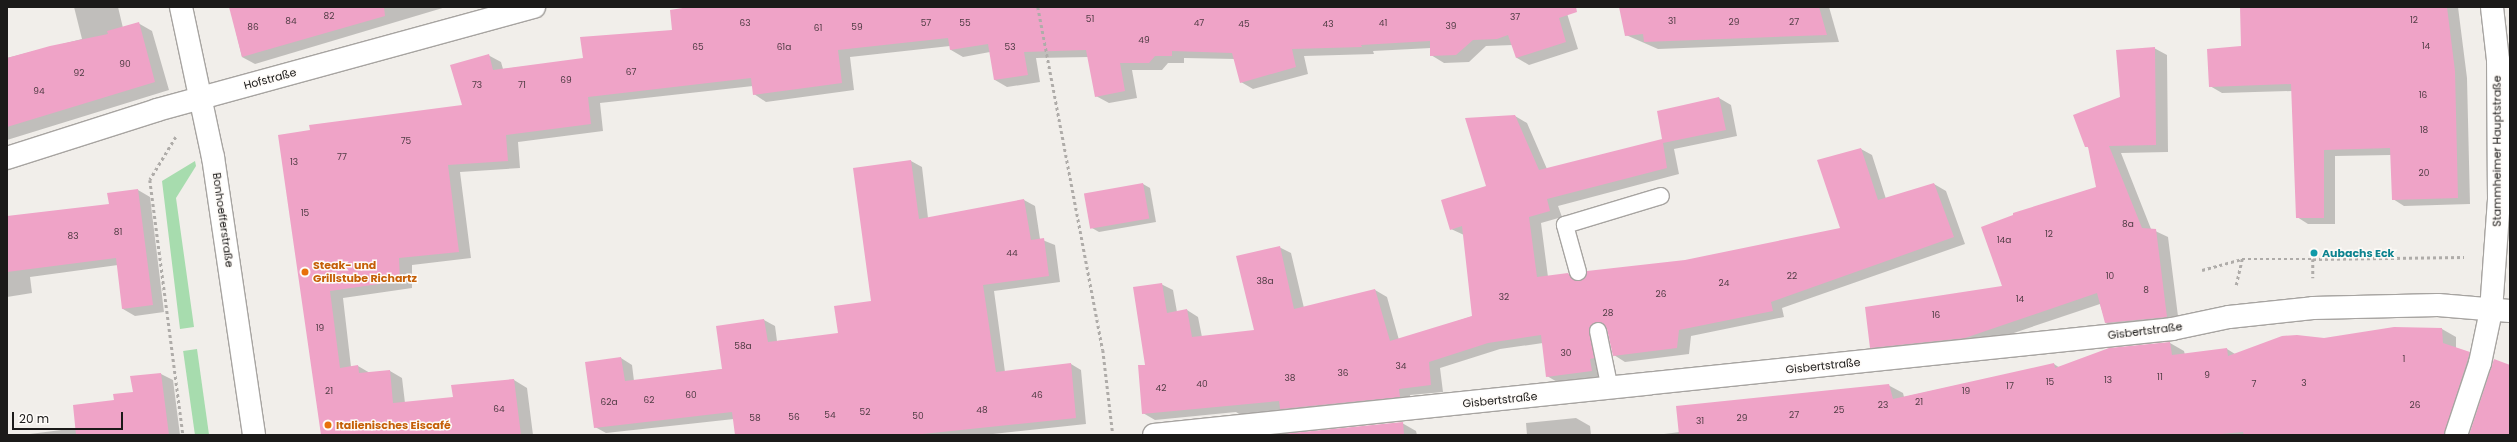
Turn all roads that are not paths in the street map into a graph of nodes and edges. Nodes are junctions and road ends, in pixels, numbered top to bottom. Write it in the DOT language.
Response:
graph roads {
  1 [pos="181,7"];
  2 [pos="534,7"];
  3 [pos="2492,7"];
  4 [pos="201,98"];
  5 [pos="7,158"];
  6 [pos="1661,196"];
  7 [pos="1578,272"];
  8 [pos="2500,311"];
  9 [pos="1598,331"];
  10 [pos="1610,389"];
  11 [pos="254,435"];
  12 [pos="1159,435"];
  13 [pos="2456,435"];
  1 -- 4 [label="street, Bonhoefferstraße"];
  2 -- 4 [label="street, Hofstraße"];
  3 -- 8 [label="street, Stammheimer Hauptstraße"];
  4 -- 5 [label="street, Hofstraße"];
  4 -- 11 [label="street, Bonhoefferstraße"];
  6 -- 7 [label="lane"];
  8 -- 10 [label="street, Gisbertstraße"];
  8 -- 13 [label="street, Stammheimer Hauptstraße"];
  9 -- 10 [label="lane"];
  10 -- 12 [label="street, Gisbertstraße"];
}
